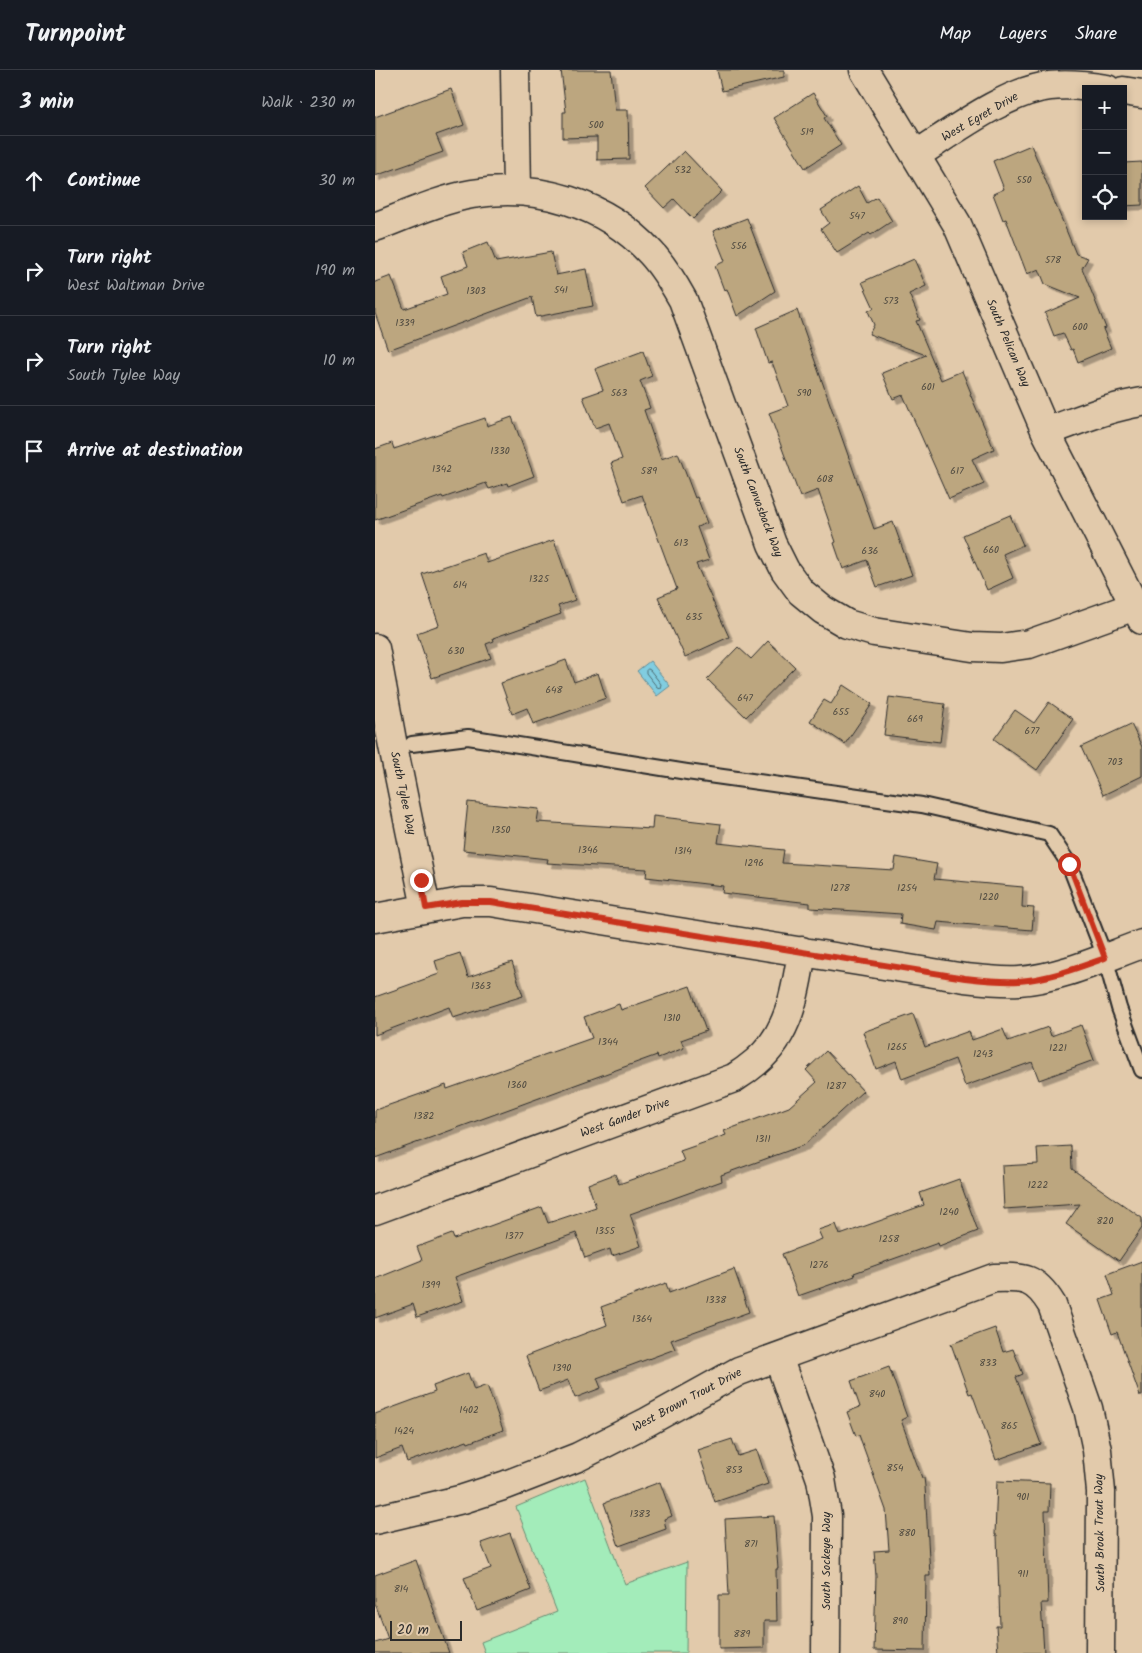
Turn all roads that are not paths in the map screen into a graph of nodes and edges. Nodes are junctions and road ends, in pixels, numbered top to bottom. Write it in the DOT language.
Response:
graph roads {
  1 [pos="515,70"];
  2 [pos="864,70"];
  3 [pos="1083,85"];
  4 [pos="1127,92"];
  5 [pos="1142,94"];
  6 [pos="916,156"];
  7 [pos="517,191"];
  8 [pos="375,227"];
  9 [pos="1142,402"];
  10 [pos="1046,432"];
  11 [pos="1138,613"];
  12 [pos="375,648"];
  13 [pos="412,744"];
  14 [pos="426,908"];
  15 [pos="375,918"];
  16 [pos="1142,944"];
  17 [pos="803,951"];
  18 [pos="1105,958"];
  19 [pos="1142,1070"];
  20 [pos="375,1210"];
  21 [pos="1030,1280"];
  22 [pos="778,1357"];
  23 [pos="375,1520"];
  24 [pos="825,1653"];
  25 [pos="1100,1653"];
  1 -- 7 [label="street"];
  2 -- 6 [label="street, South Pelican Way"];
  3 -- 6 [label="street, West Egret Drive"];
  4 -- 5 [label="street"];
  6 -- 10 [label="street, South Pelican Way"];
  7 -- 8 [label="street, South Canvasback Way"];
  7 -- 11 [label="street, South Canvasback Way"];
  9 -- 10 [label="street"];
  10 -- 11 [label="street, South Pelican Way"];
  12 -- 14 [label="street, South Tylee Way"];
  13 -- 18 [label="lane"];
  14 -- 15 [label="street"];
  14 -- 17 [label="street"];
  16 -- 18 [label="street"];
  17 -- 18 [label="street"];
  17 -- 20 [label="street, West Gander Drive"];
  18 -- 19 [label="lane"];
  21 -- 22 [label="street, West Brown Trout Drive"];
  21 -- 25 [label="street, South Brook Trout Way"];
  22 -- 23 [label="street, West Brown Trout Drive"];
  22 -- 24 [label="street, South Sockeye Way"];
}
